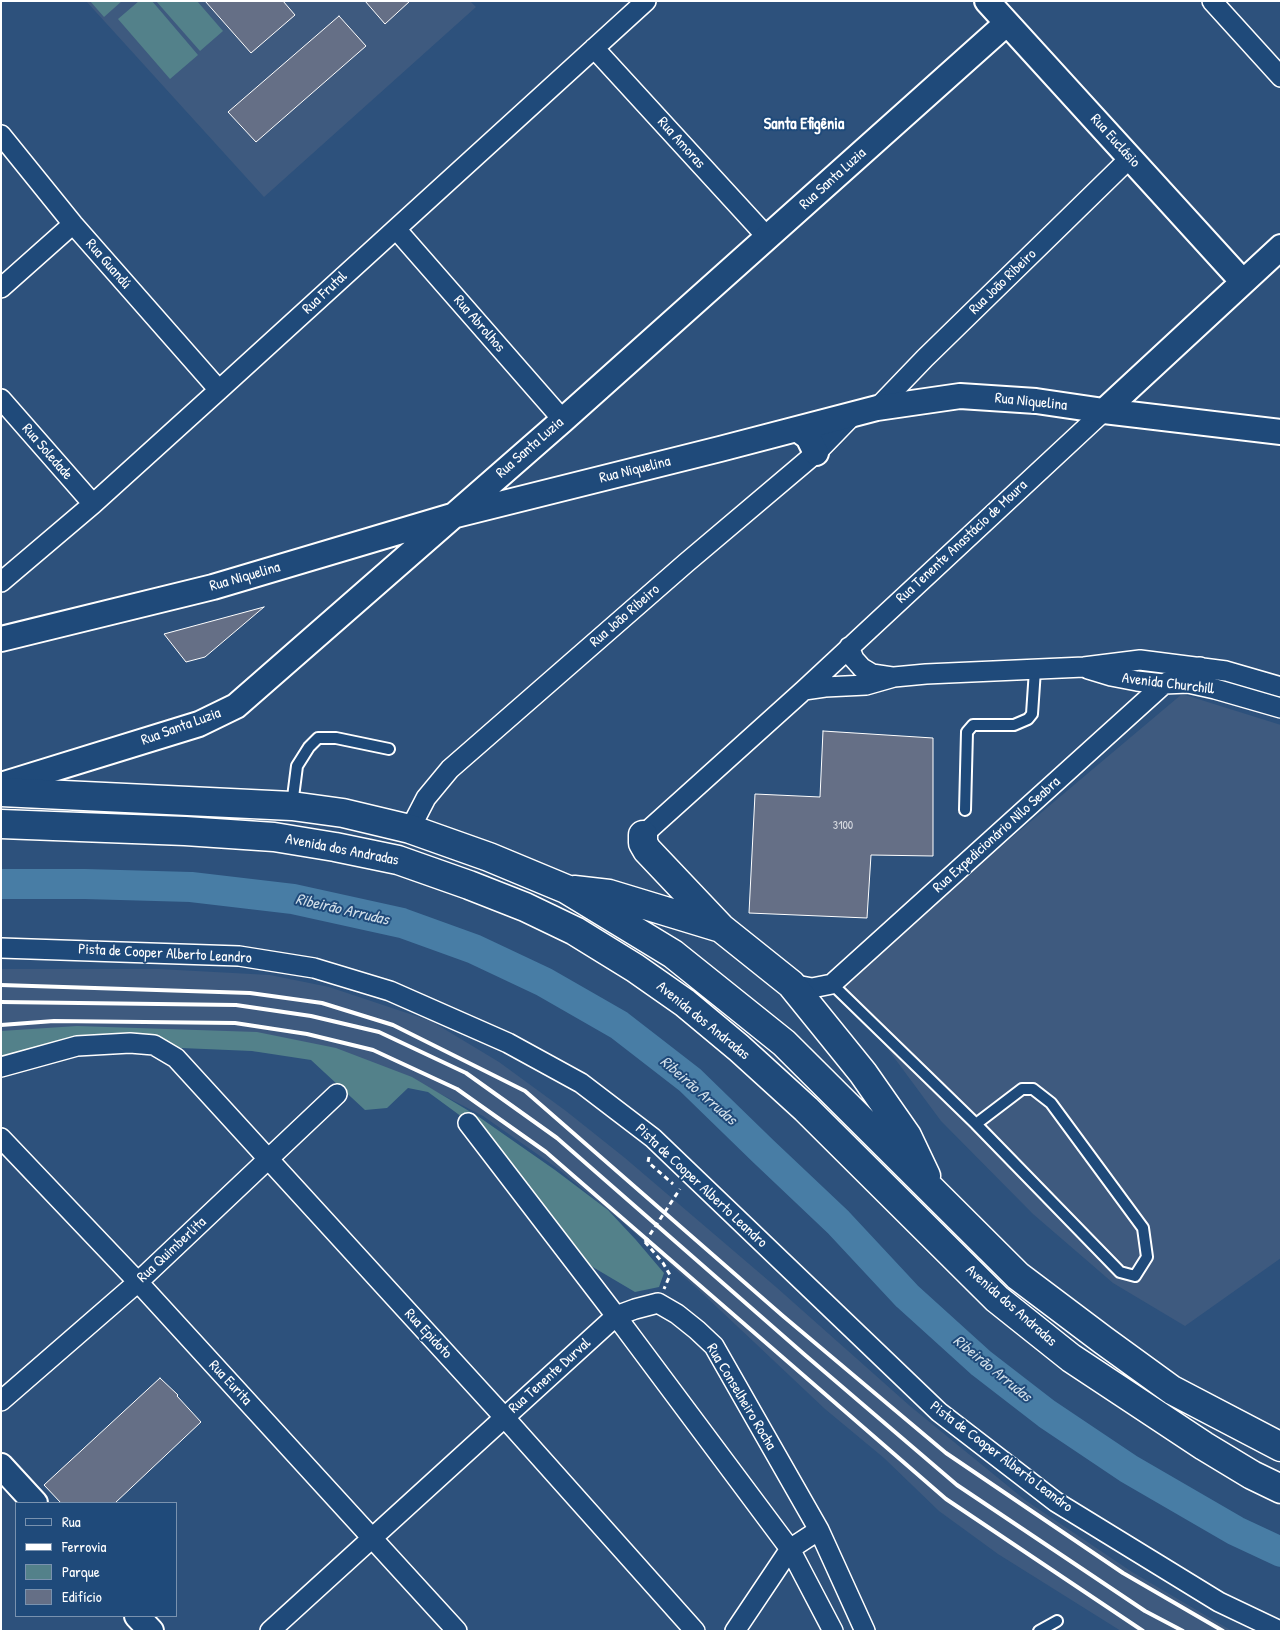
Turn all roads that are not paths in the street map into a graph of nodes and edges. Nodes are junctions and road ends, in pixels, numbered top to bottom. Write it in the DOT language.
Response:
graph roads {
  1 [pos="646,1"];
  2 [pos="986,1"];
  3 [pos="1212,1"];
  4 [pos="1007,23"];
  5 [pos="594,48"];
  6 [pos="1281,77"];
  7 [pos="1,135"];
  8 [pos="1130,158"];
  9 [pos="73,224"];
  10 [pos="396,229"];
  11 [pos="768,238"];
  12 [pos="1281,247"];
  13 [pos="1242,282"];
  14 [pos="1,288"];
  15 [pos="219,390"];
  16 [pos="1,400"];
  17 [pos="877,408"];
  18 [pos="1104,411"];
  19 [pos="853,415"];
  20 [pos="563,420"];
  21 [pos="797,429"];
  22 [pos="1281,432"];
  23 [pos="816,453"];
  24 [pos="518,457"];
  25 [pos="543,493"];
  26 [pos="93,504"];
  27 [pos="452,516"];
  28 [pos="1,582"];
  29 [pos="1,639"];
  30 [pos="849,647"];
  31 [pos="1084,667"];
  32 [pos="1200,667"];
  33 [pos="1035,670"];
  34 [pos="894,677"];
  35 [pos="1164,684"];
  36 [pos="1281,687"];
  37 [pos="804,690"];
  38 [pos="1281,708"];
  39 [pos="389,749"];
  40 [pos="1,785"];
  41 [pos="1,792"];
  42 [pos="292,806"];
  43 [pos="965,810"];
  44 [pos="1,824"];
  45 [pos="410,829"];
  46 [pos="642,835"];
  47 [pos="566,889"];
  48 [pos="721,928"];
  49 [pos="1,948"];
  50 [pos="791,984"];
  51 [pos="832,984"];
  52 [pos="1,1067"];
  53 [pos="337,1094"];
  54 [pos="468,1123"];
  55 [pos="976,1124"];
  56 [pos="1,1138"];
  57 [pos="268,1160"];
  58 [pos="936,1195"];
  59 [pos="138,1282"];
  60 [pos="616,1316"];
  61 [pos="1,1401"];
  62 [pos="505,1418"];
  63 [pos="1281,1448"];
  64 [pos="1,1466"];
  65 [pos="1281,1489"];
  66 [pos="34,1502"];
  67 [pos="819,1530"];
  68 [pos="372,1537"];
  69 [pos="790,1549"];
  70 [pos="138,1617"];
  71 [pos="1057,1621"];
  72 [pos="151,1631"];
  73 [pos="270,1631"];
  74 [pos="457,1631"];
  75 [pos="695,1631"];
  76 [pos="735,1631"];
  77 [pos="833,1631"];
  78 [pos="865,1631"];
  79 [pos="1039,1631"];
  80 [pos="1280,1631"];
  1 -- 5 [label="street, Rua Frutal"];
  2 -- 4 [label="street, Rua Euclásio"];
  3 -- 6 [label="street"];
  4 -- 8 [label="street, Rua Euclásio"];
  4 -- 11 [label="street, Rua Santa Luzia"];
  5 -- 10 [label="street, Rua Frutal"];
  5 -- 11 [label="street, Rua Amoras"];
  7 -- 9 [label="street, Rua Guandú"];
  8 -- 13 [label="street, Rua Euclásio"];
  8 -- 17 [label="street, Rua João Ribeiro"];
  9 -- 14 [label="street"];
  9 -- 15 [label="street, Rua Guandú"];
  10 -- 15 [label="street, Rua Frutal"];
  10 -- 20 [label="street, Rua Abrolhos"];
  11 -- 20 [label="street, Rua Santa Luzia"];
  12 -- 13 [label="street, Rua Tenente Anastácio de Moura"];
  13 -- 18 [label="street, Rua Tenente Anastácio de Moura"];
  15 -- 26 [label="street, Rua Frutal"];
  16 -- 26 [label="street, Rua Soledade"];
  17 -- 18 [label="street, Rua Niquelina"];
  17 -- 19 [label="street, Rua Niquelina"];
  18 -- 22 [label="street, Rua Niquelina"];
  18 -- 30 [label="street, Rua Tenente Anastácio de Moura"];
  19 -- 21 [label="street, Rua Niquelina"];
  19 -- 23 [label="street, Rua João Ribeiro"];
  20 -- 24 [label="street, Rua Santa Luzia"];
  21 -- 23 [label="street"];
  21 -- 25 [label="street, Rua Niquelina"];
  23 -- 45 [label="street, Rua João Ribeiro"];
  24 -- 25 [label="street"];
  24 -- 27 [label="street, Rua Santa Luzia"];
  25 -- 27 [label="street, Rua Niquelina"];
  26 -- 28 [label="street, Rua Frutal"];
  27 -- 29 [label="street, Rua Niquelina"];
  27 -- 40 [label="street, Rua Santa Luzia"];
  30 -- 34 [label="street, Avenida Churchill"];
  30 -- 37 [label="street, Rua Tenente Anastácio de Moura"];
  31 -- 32 [label="street, Avenida Churchill"];
  31 -- 33 [label="street, Avenida Churchill"];
  31 -- 35 [label="street, Avenida Churchill"];
  32 -- 35 [label="street, Rua Expedicionário Nilo Seabra"];
  32 -- 36 [label="street, Avenida Churchill"];
  33 -- 34 [label="street, Avenida Churchill"];
  33 -- 43 [label="lane"];
  34 -- 37 [label="street, Avenida Churchill"];
  35 -- 38 [label="street, Avenida Churchill"];
  35 -- 51 [label="street, Rua Expedicionário Nilo Seabra"];
  37 -- 46 [label="street, Rua Tenente Anastácio de Moura"];
  39 -- 42 [label="lane"];
  41 -- 42 [label="main road, Avenida dos Andradas"];
  42 -- 45 [label="main road, Avenida dos Andradas"];
  44 -- 65 [label="main road, Avenida dos Andradas"];
  45 -- 47 [label="main road, Avenida dos Andradas"];
  46 -- 48 [label="main road"];
  47 -- 48 [label="main road"];
  47 -- 58 [label="main road, Avenida dos Andradas"];
  48 -- 50 [label="main road"];
  49 -- 80 [label="street, Pista de Cooper Alberto Leandro"];
  50 -- 51 [label="street"];
  50 -- 58 [label="main road"];
  51 -- 55 [label="lane"];
  52 -- 57 [label="street, Rua Epidoto"];
  53 -- 57 [label="street, Rua Quimberlita"];
  54 -- 60 [label="street"];
  55 -- 55 [label="lane"];
  56 -- 59 [label="street, Rua Eurita"];
  57 -- 59 [label="street, Rua Quimberlita"];
  57 -- 62 [label="street, Rua Epidoto"];
  58 -- 63 [label="main road, Avenida dos Andradas"];
  59 -- 61 [label="street, Rua Quimberlita"];
  59 -- 68 [label="street, Rua Eurita"];
  60 -- 62 [label="street, Rua Tenente Durval"];
  60 -- 67 [label="street, Rua Conselheiro Rocha"];
  60 -- 69 [label="street"];
  62 -- 68 [label="street, Rua Tenente Durval"];
  62 -- 75 [label="street, Rua Epidoto"];
  64 -- 66 [label="street"];
  67 -- 69 [label="street"];
  67 -- 78 [label="street, Rua Conselheiro Rocha"];
  68 -- 73 [label="street, Rua Tenente Durval"];
  68 -- 74 [label="street, Rua Eurita"];
  69 -- 76 [label="street"];
  69 -- 77 [label="street"];
  70 -- 72 [label="street"];
  71 -- 79 [label="lane"];
}
